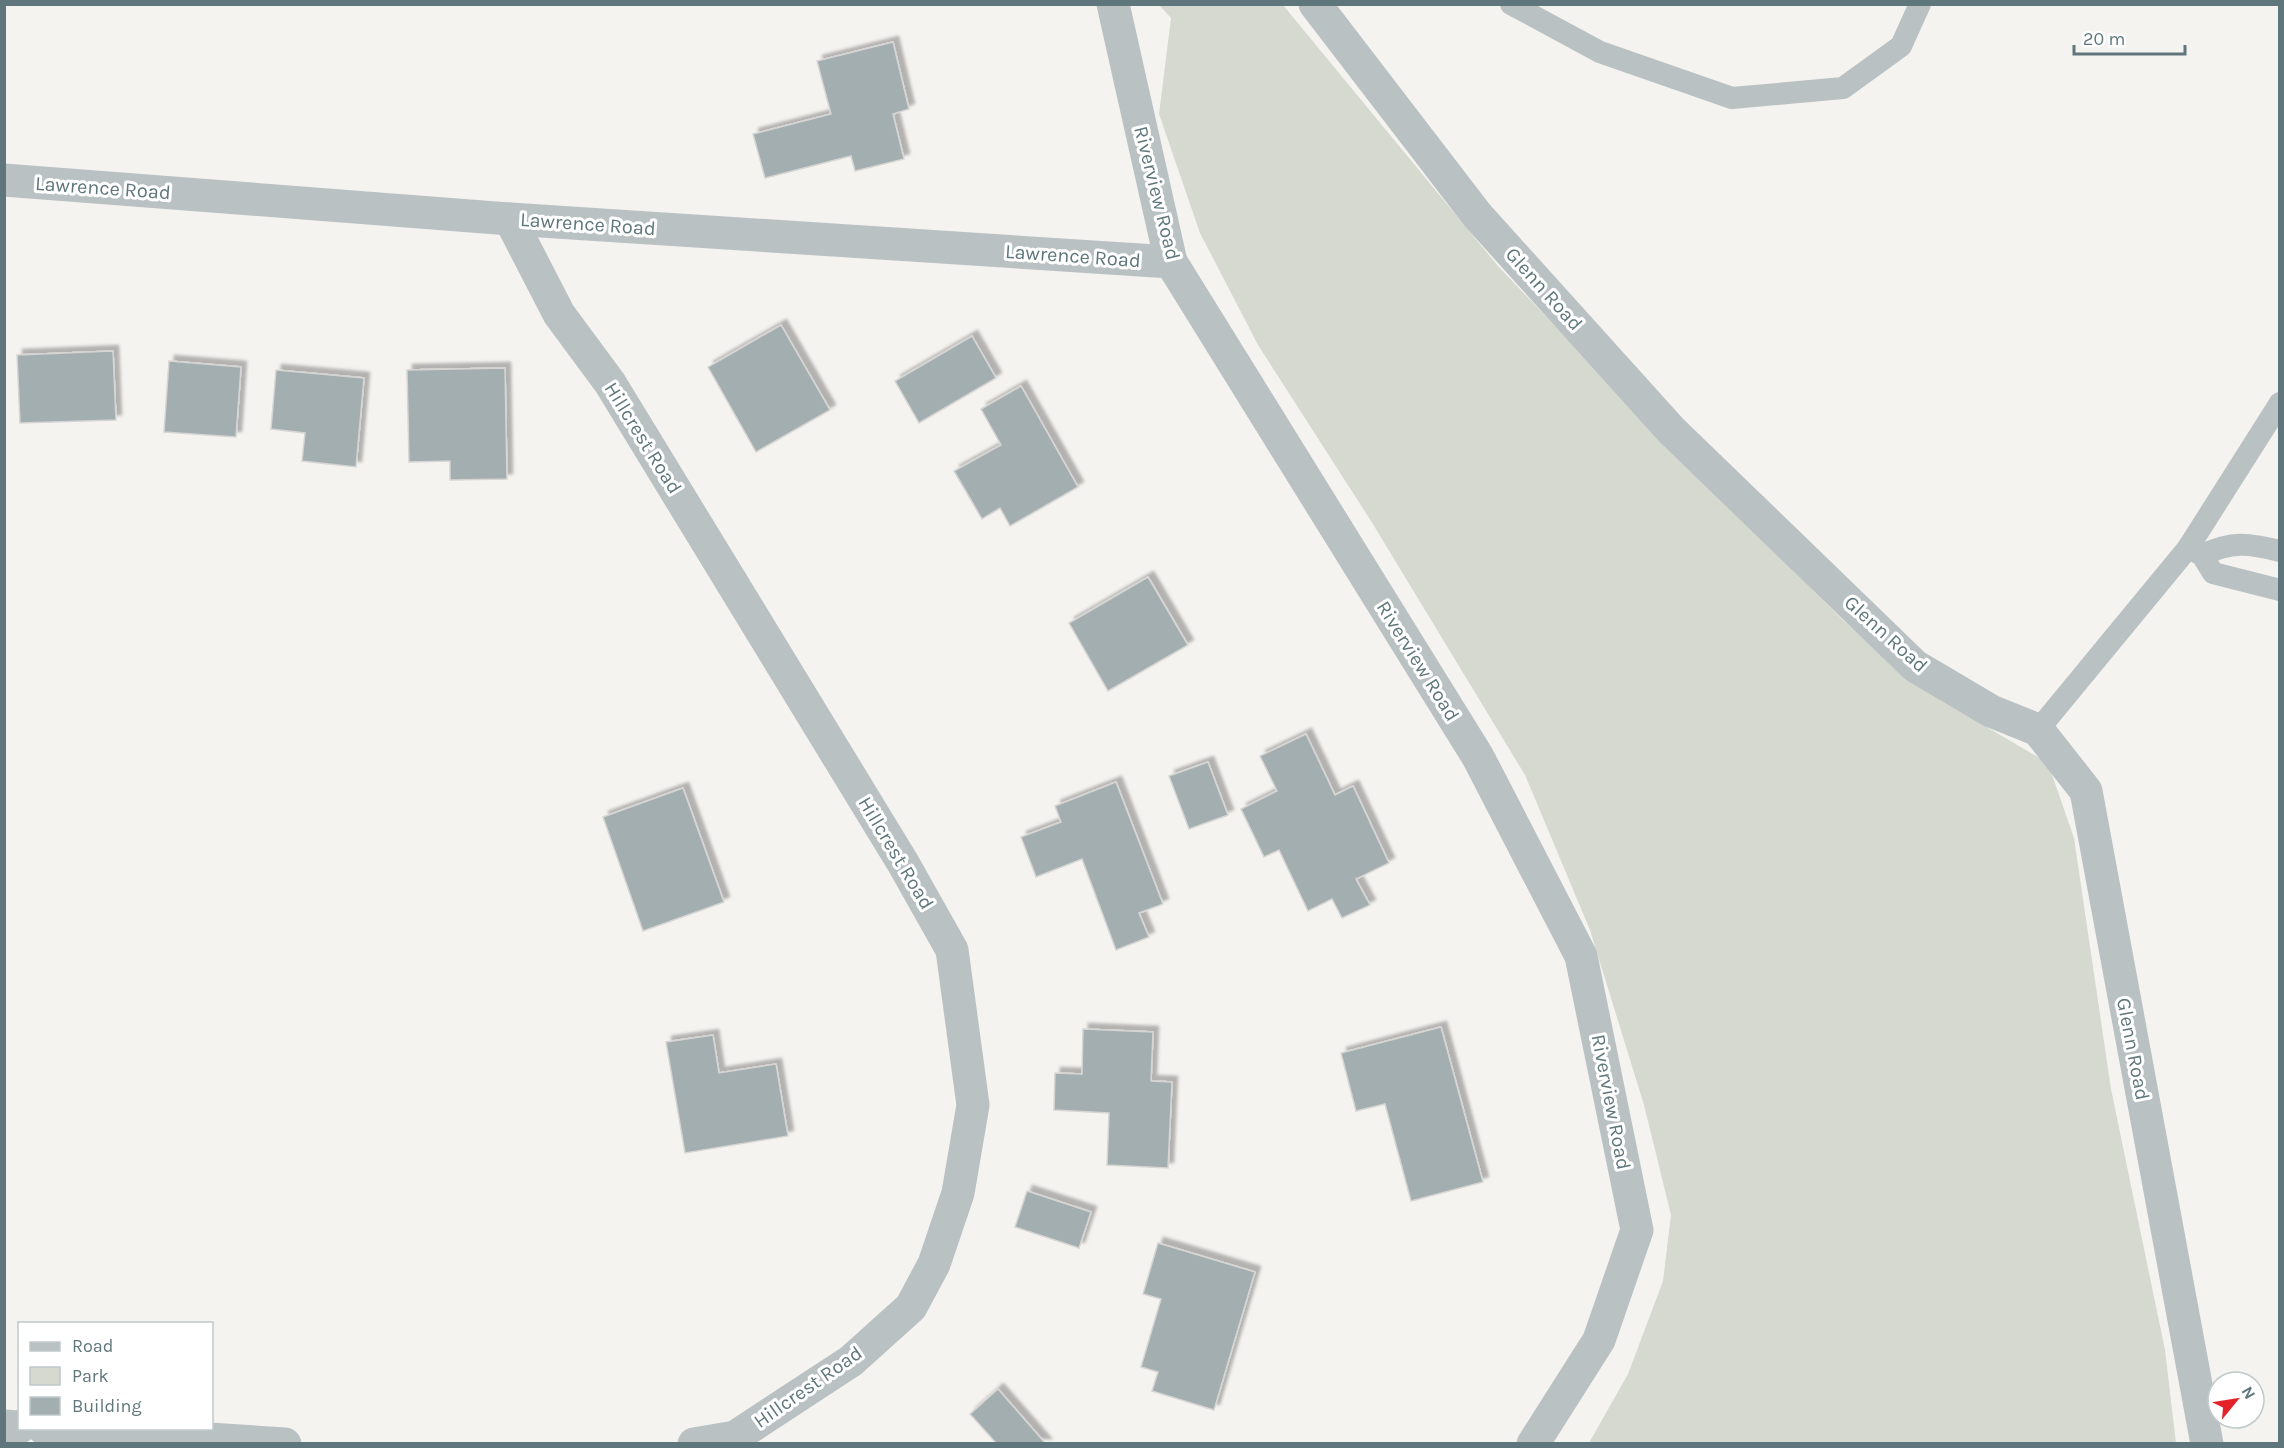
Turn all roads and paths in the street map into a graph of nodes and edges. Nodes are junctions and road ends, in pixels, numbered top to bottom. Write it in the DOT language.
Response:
graph roads {
  1 [pos="1113,4"];
  2 [pos="1315,4"];
  3 [pos="1511,4"];
  4 [pos="1920,4"];
  5 [pos="4,180"];
  6 [pos="510,219"];
  7 [pos="1171,262"];
  8 [pos="2280,404"];
  9 [pos="2195,551"];
  10 [pos="2280,551"];
  11 [pos="2280,590"];
  12 [pos="2038,730"];
  13 [pos="75,1430"];
  14 [pos="285,1443"];
  15 [pos="694,1443"];
  16 [pos="1533,1443"];
  17 [pos="2207,1443"];
  1 -- 7 [label="street, Riverview Road"];
  2 -- 12 [label="street, Glenn Road"];
  3 -- 4 [label="lane"];
  5 -- 6 [label="street, Lawrence Road"];
  6 -- 7 [label="street, Lawrence Road"];
  6 -- 15 [label="street, Hillcrest Road"];
  7 -- 16 [label="street, Riverview Road"];
  8 -- 9 [label="lane"];
  9 -- 10 [label="lane"];
  9 -- 11 [label="lane"];
  9 -- 12 [label="lane"];
  12 -- 17 [label="street, Glenn Road"];
  13 -- 14 [label="street"];
}
